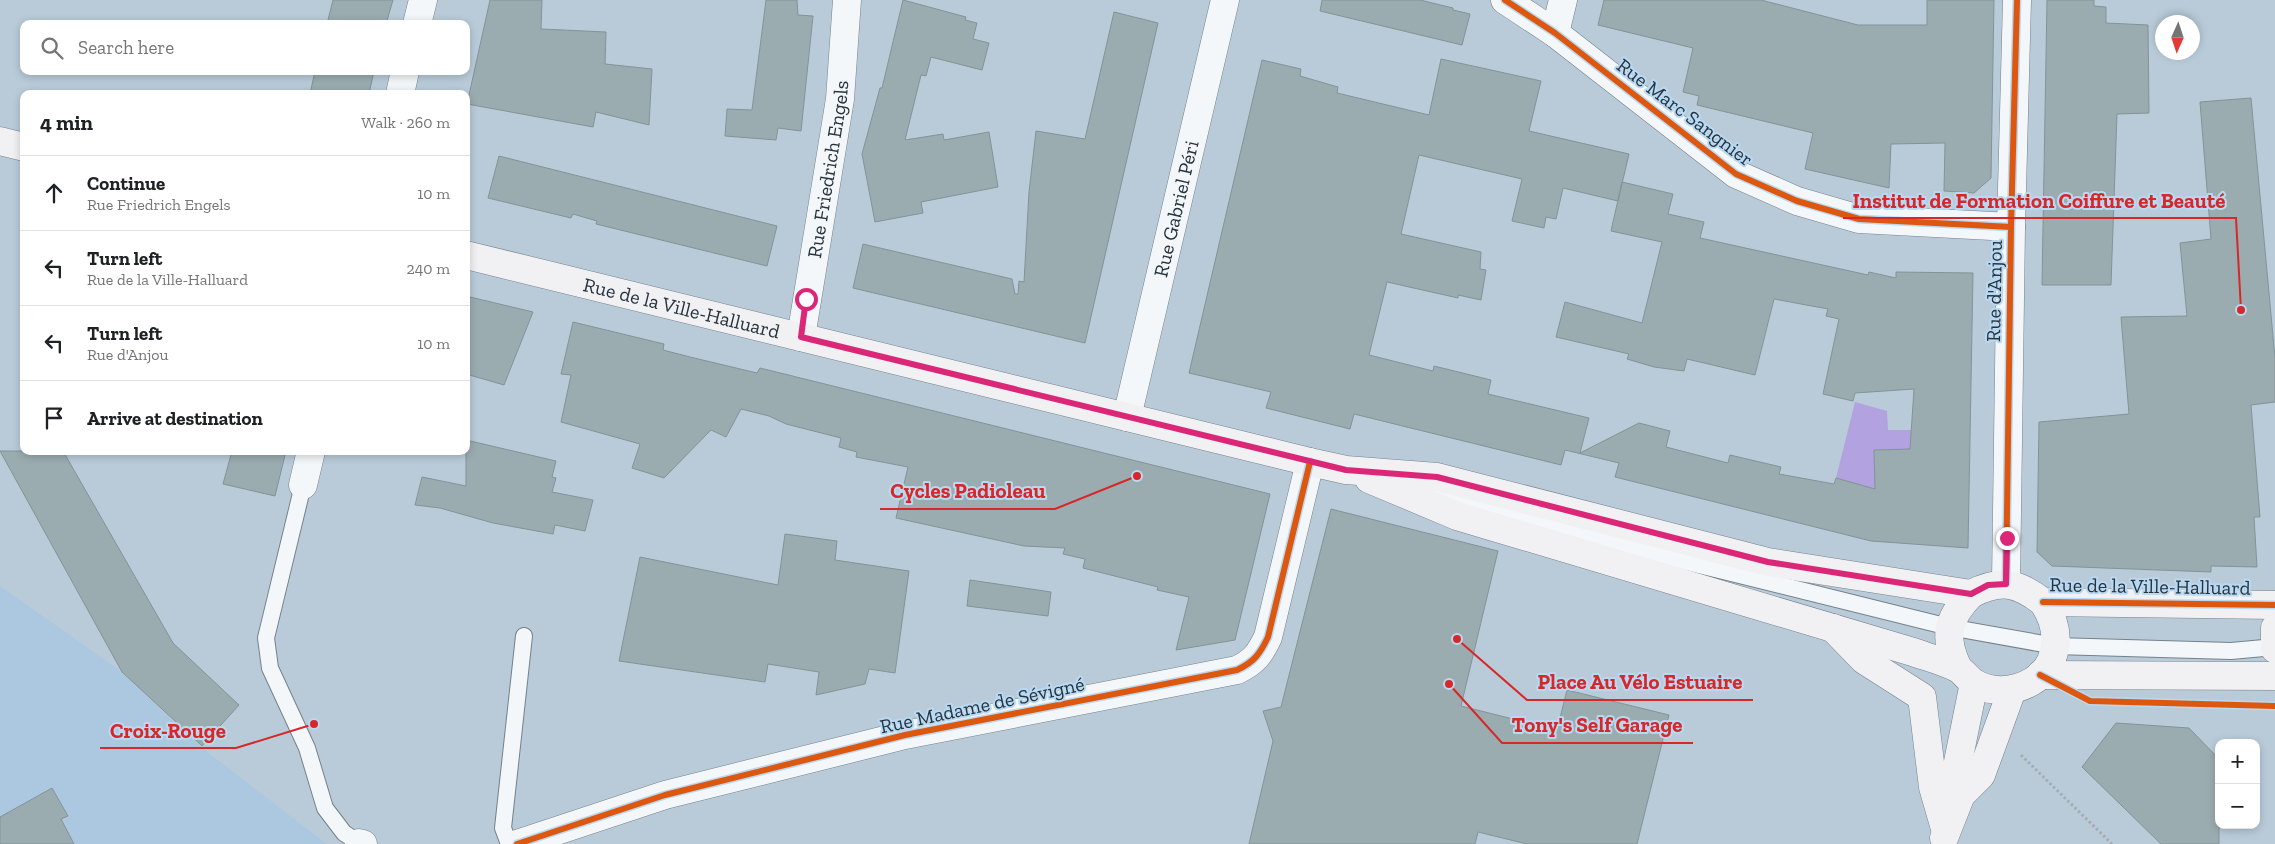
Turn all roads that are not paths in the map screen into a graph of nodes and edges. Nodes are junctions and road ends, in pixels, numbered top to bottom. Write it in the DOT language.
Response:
graph roads {
  1 [pos="423,0"];
  2 [pos="848,0"];
  3 [pos="1225,0"];
  4 [pos="1505,0"];
  5 [pos="1563,0"];
  6 [pos="2017,0"];
  7 [pos="418,20"];
  8 [pos="1555,33"];
  9 [pos="405,75"];
  10 [pos="401,90"];
  11 [pos="0,141"];
  12 [pos="20,146"];
  13 [pos="2011,227"];
  14 [pos="470,256"];
  15 [pos="801,337"];
  16 [pos="1127,417"];
  17 [pos="310,455"];
  18 [pos="1310,462"];
  19 [pos="1346,470"];
  20 [pos="303,485"];
  21 [pos="2006,584"];
  22 [pos="1971,594"];
  23 [pos="2043,602"];
  24 [pos="2275,604"];
  25 [pos="1832,627"];
  26 [pos="1949,627"];
  27 [pos="2275,628"];
  28 [pos="524,636"];
  29 [pos="2055,646"];
  30 [pos="2275,648"];
  31 [pos="1966,675"];
  32 [pos="2040,675"];
  33 [pos="2275,676"];
  34 [pos="2012,690"];
  35 [pos="1961,795"];
  36 [pos="1944,838"];
  37 [pos="361,844"];
  38 [pos="509,844"];
  39 [pos="517,844"];
  1 -- 7 [label="street"];
  2 -- 15 [label="street, Rue Friedrich Engels"];
  3 -- 16 [label="street, Rue Gabriel Péri"];
  4 -- 8 [label="street, Rue Marc Sangnier"];
  5 -- 8 [label="street"];
  6 -- 13 [label="street, Rue d'Anjou"];
  8 -- 13 [label="street, Rue Marc Sangnier"];
  9 -- 10 [label="street"];
  11 -- 12 [label="main road"];
  13 -- 21 [label="street, Rue d'Anjou"];
  14 -- 15 [label="main road, Rue de la Ville-Halluard"];
  15 -- 16 [label="main road, Rue de la Ville-Halluard"];
  16 -- 18 [label="main road, Rue de la Ville-Halluard"];
  17 -- 20 [label="street"];
  18 -- 19 [label="main road, Rue de la Ville-Halluard"];
  18 -- 39 [label="street, Rue Madame de Sévigné"];
  19 -- 22 [label="main road, Rue de la Ville-Halluard"];
  19 -- 25 [label="main road"];
  19 -- 26 [label="lane"];
  20 -- 37 [label="lane"];
  21 -- 22 [label="main road, Rue de la Ville-Halluard"];
  21 -- 23 [label="main road, Rue de la Ville-Halluard"];
  22 -- 26 [label="main road"];
  23 -- 24 [label="main road, Rue de la Ville-Halluard"];
  23 -- 29 [label="main road"];
  25 -- 31 [label="main road"];
  25 -- 36 [label="main road"];
  26 -- 29 [label="lane"];
  26 -- 31 [label="main road"];
  27 -- 30 [label="main road"];
  28 -- 38 [label="lane"];
  29 -- 30 [label="lane"];
  29 -- 32 [label="main road"];
  31 -- 34 [label="main road"];
  31 -- 35 [label="main road"];
  32 -- 33 [label="main road"];
  32 -- 34 [label="main road"];
  34 -- 35 [label="main road"];
  35 -- 36 [label="main road"];
}
